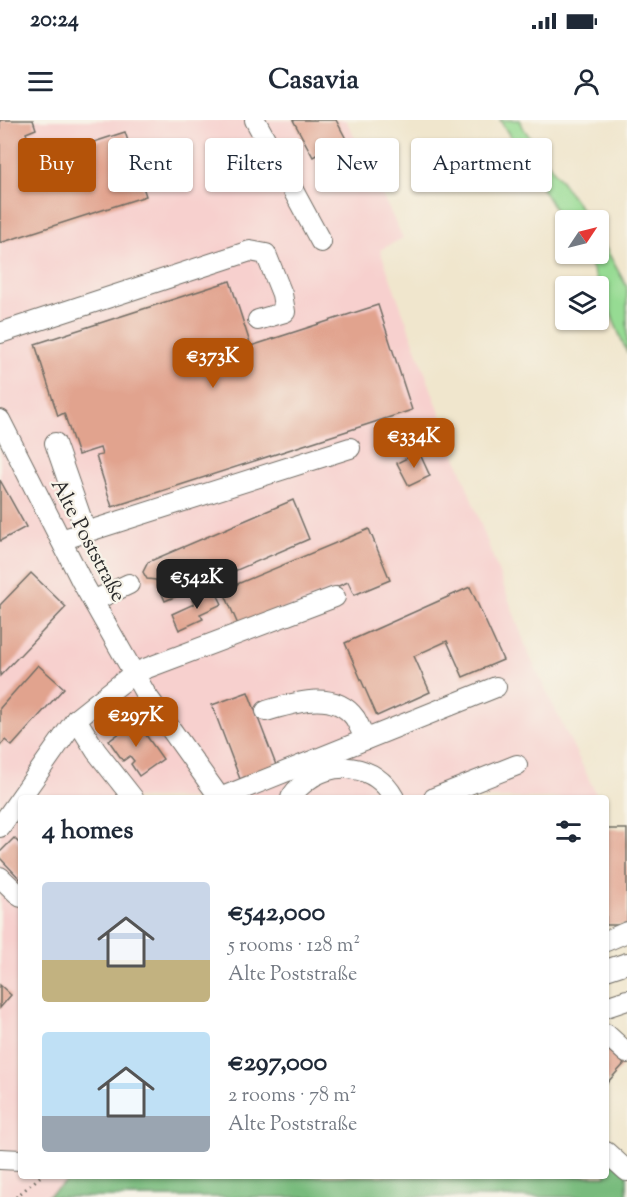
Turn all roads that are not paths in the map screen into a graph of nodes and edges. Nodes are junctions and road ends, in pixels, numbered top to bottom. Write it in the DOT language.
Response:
graph roads {
  1 [pos="255,120"];
  2 [pos="321,242"];
  3 [pos="258,320"];
  4 [pos="0,333"];
  5 [pos="0,420"];
  6 [pos="55,443"];
  7 [pos="350,448"];
  8 [pos="86,532"];
  9 [pos="61,540"];
  10 [pos="129,584"];
  11 [pos="335,597"];
  12 [pos="93,601"];
  13 [pos="134,673"];
  14 [pos="496,687"];
  15 [pos="266,711"];
  16 [pos="76,719"];
  17 [pos="366,739"];
  18 [pos="517,765"];
  19 [pos="23,795"];
  20 [pos="131,795"];
  21 [pos="218,795"];
  22 [pos="227,795"];
  23 [pos="292,795"];
  24 [pos="392,795"];
  25 [pos="442,795"];
  26 [pos="18,802"];
  27 [pos="0,828"];
  28 [pos="0,877"];
  29 [pos="18,894"];
  30 [pos="627,932"];
  31 [pos="609,940"];
  32 [pos="627,963"];
  33 [pos="609,969"];
  34 [pos="627,1000"];
  35 [pos="609,1006"];
  36 [pos="609,1037"];
  37 [pos="627,1053"];
  38 [pos="609,1155"];
  39 [pos="0,1159"];
  40 [pos="18,1160"];
  41 [pos="627,1171"];
  1 -- 2 [label="street"];
  3 -- 4 [label="street"];
  5 -- 9 [label="street, Alte Poststraße"];
  6 -- 8 [label="street"];
  7 -- 8 [label="street"];
  8 -- 9 [label="street"];
  9 -- 12 [label="street, Alte Poststraße"];
  10 -- 12 [label="street"];
  11 -- 13 [label="street"];
  12 -- 13 [label="street, Alte Poststraße"];
  13 -- 16 [label="street"];
  13 -- 21 [label="street, Alte Poststraße"];
  14 -- 17 [label="street"];
  15 -- 17 [label="street"];
  16 -- 19 [label="street"];
  16 -- 20 [label="street"];
  17 -- 22 [label="street"];
  18 -- 25 [label="street"];
  23 -- 24 [label="street"];
  26 -- 27 [label="street"];
  28 -- 29 [label="street"];
  30 -- 31 [label="street"];
  32 -- 33 [label="street"];
  34 -- 35 [label="street"];
  36 -- 37 [label="street"];
  38 -- 41 [label="street"];
  39 -- 40 [label="street"];
}
